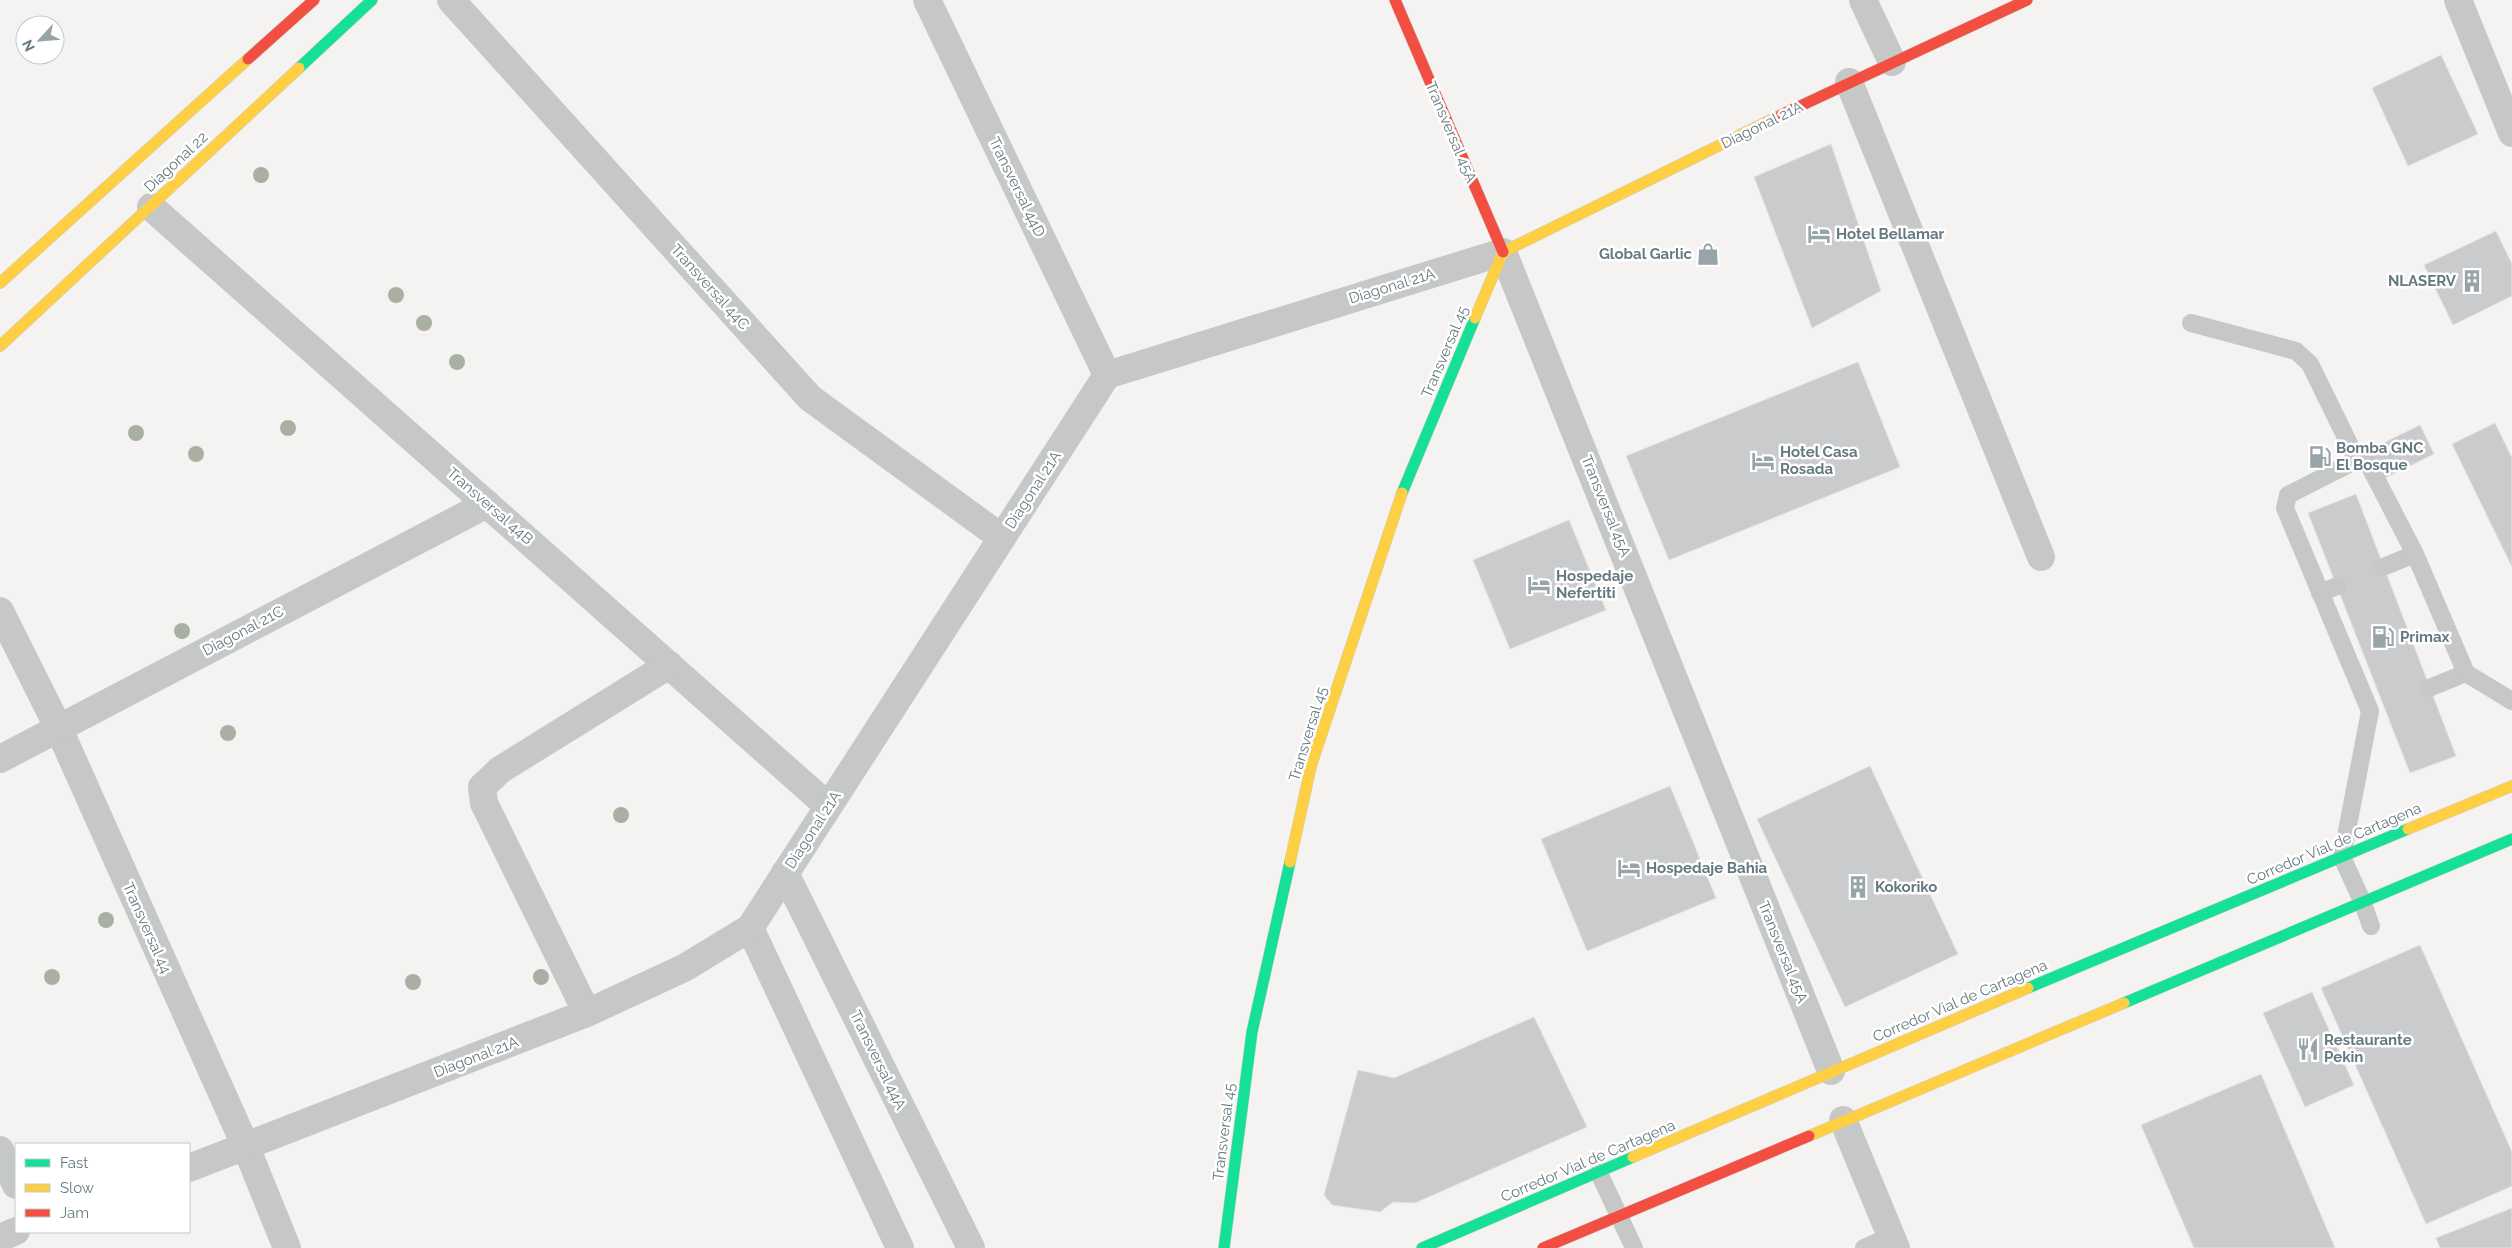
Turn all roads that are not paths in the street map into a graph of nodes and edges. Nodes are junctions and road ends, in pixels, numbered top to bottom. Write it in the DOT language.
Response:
graph roads {
  1 [pos="314,0"];
  2 [pos="372,0"];
  3 [pos="451,0"];
  4 [pos="927,0"];
  5 [pos="1395,0"];
  6 [pos="1863,0"];
  7 [pos="2027,0"];
  8 [pos="2458,0"];
  9 [pos="1892,62"];
  10 [pos="1848,82"];
  11 [pos="2512,133"];
  12 [pos="150,207"];
  13 [pos="1503,252"];
  14 [pos="0,283"];
  15 [pos="2191,323"];
  16 [pos="0,346"];
  17 [pos="1107,375"];
  18 [pos="2357,460"];
  19 [pos="487,504"];
  20 [pos="1002,538"];
  21 [pos="2414,554"];
  22 [pos="2041,557"];
  23 [pos="2383,567"];
  24 [pos="2337,586"];
  25 [pos="2320,593"];
  26 [pos="0,611"];
  27 [pos="669,665"];
  28 [pos="2466,673"];
  29 [pos="2429,688"];
  30 [pos="2512,701"];
  31 [pos="58,727"];
  32 [pos="0,759"];
  33 [pos="2512,786"];
  34 [pos="828,806"];
  35 [pos="2512,838"];
  36 [pos="2342,857"];
  37 [pos="785,873"];
  38 [pos="2362,901"];
  39 [pos="2371,926"];
  40 [pos="750,928"];
  41 [pos="587,1013"];
  42 [pos="1831,1071"];
  43 [pos="1843,1120"];
  44 [pos="246,1147"];
  45 [pos="0,1150"];
  46 [pos="190,1168"];
  47 [pos="1599,1173"];
  48 [pos="15,1184"];
  49 [pos="1618,1216"];
  50 [pos="15,1232"];
  51 [pos="0,1238"];
  52 [pos="1893,1242"];
  53 [pos="287,1248"];
  54 [pos="900,1248"];
  55 [pos="971,1248"];
  56 [pos="1224,1248"];
  57 [pos="1422,1248"];
  58 [pos="1543,1248"];
  59 [pos="1634,1248"];
  60 [pos="1864,1248"];
  1 -- 14 [label="main road, Diagonal 22"];
  2 -- 12 [label="main road, Diagonal 22"];
  3 -- 20 [label="street, Transversal 44C"];
  4 -- 17 [label="street, Transversal 44D"];
  5 -- 13 [label="main road, Transversal 45A"];
  6 -- 9 [label="street"];
  7 -- 9 [label="main road, Diagonal 21A"];
  8 -- 11 [label="street"];
  9 -- 10 [label="main road, Diagonal 21A"];
  10 -- 13 [label="main road, Diagonal 21A"];
  10 -- 22 [label="street"];
  12 -- 16 [label="main road, Diagonal 22"];
  12 -- 19 [label="street, Transversal 44B"];
  13 -- 17 [label="street, Diagonal 21A"];
  13 -- 42 [label="street, Transversal 45A"];
  13 -- 56 [label="main road, Transversal 45"];
  15 -- 18 [label="lane"];
  17 -- 20 [label="street, Diagonal 21A"];
  18 -- 21 [label="lane"];
  18 -- 25 [label="lane"];
  19 -- 27 [label="street, Transversal 44B"];
  19 -- 31 [label="street, Diagonal 21C"];
  20 -- 34 [label="street, Diagonal 21A"];
  21 -- 23 [label="lane"];
  21 -- 28 [label="lane"];
  24 -- 25 [label="lane"];
  25 -- 36 [label="lane"];
  26 -- 31 [label="street, Transversal 44"];
  27 -- 34 [label="street, Transversal 44B"];
  27 -- 41 [label="street"];
  28 -- 29 [label="lane"];
  28 -- 30 [label="lane"];
  31 -- 32 [label="street, Diagonal 21C"];
  31 -- 44 [label="street, Transversal 44"];
  33 -- 36 [label="main road, Corredor Vial de Cartagena"];
  34 -- 37 [label="street, Diagonal 21A"];
  35 -- 38 [label="main road"];
  36 -- 38 [label="lane"];
  36 -- 42 [label="main road, Corredor Vial de Cartagena"];
  37 -- 40 [label="street, Diagonal 21A"];
  37 -- 55 [label="street, Transversal 44A"];
  38 -- 39 [label="lane"];
  38 -- 43 [label="main road"];
  40 -- 41 [label="street, Diagonal 21A"];
  40 -- 54 [label="street"];
  41 -- 44 [label="street, Diagonal 21A"];
  42 -- 47 [label="main road, Corredor Vial de Cartagena"];
  43 -- 49 [label="main road"];
  43 -- 52 [label="street"];
  44 -- 46 [label="street, Diagonal 21A"];
  44 -- 53 [label="street, Transversal 44"];
  45 -- 48 [label="street"];
  47 -- 49 [label="lane"];
  47 -- 57 [label="main road, Corredor Vial de Cartagena"];
  49 -- 58 [label="main road"];
  49 -- 59 [label="lane"];
  50 -- 51 [label="street"];
  52 -- 60 [label="lane"];
}
